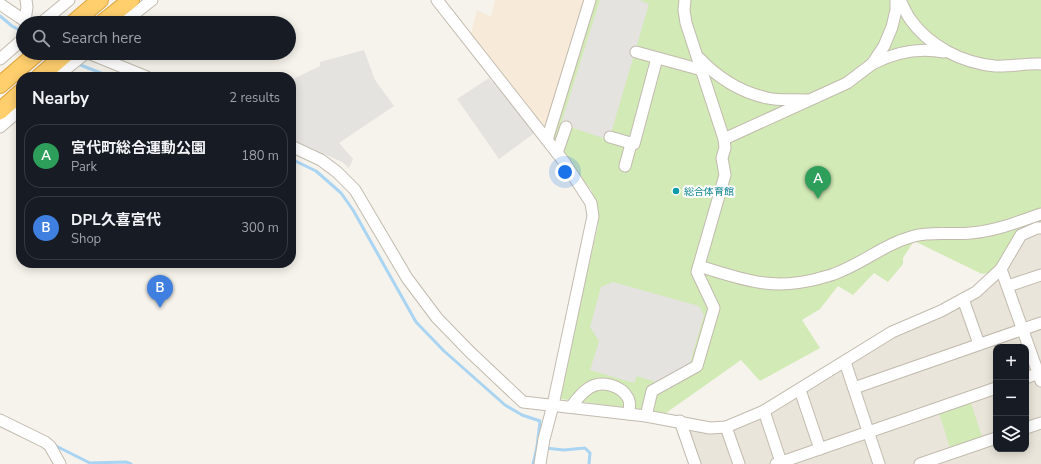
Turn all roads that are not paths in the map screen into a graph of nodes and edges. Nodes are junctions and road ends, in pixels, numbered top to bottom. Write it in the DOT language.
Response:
graph roads {
  1 [pos="26,0"];
  2 [pos="69,0"];
  3 [pos="100,0"];
  4 [pos="131,0"];
  5 [pos="152,0"];
  6 [pos="436,0"];
  7 [pos="590,0"];
  8 [pos="685,0"];
  9 [pos="896,0"];
  10 [pos="900,0"];
  11 [pos="0,4"];
  12 [pos="18,16"];
  13 [pos="27,16"];
  14 [pos="50,16"];
  15 [pos="81,16"];
  16 [pos="111,16"];
  17 [pos="132,16"];
  18 [pos="16,45"];
  19 [pos="636,52"];
  20 [pos="947,52"];
  21 [pos="696,55"];
  22 [pos="657,58"];
  23 [pos="0,59"];
  24 [pos="29,60"];
  25 [pos="59,60"];
  26 [pos="78,60"];
  27 [pos="104,60"];
  28 [pos="1038,63"];
  29 [pos="872,64"];
  30 [pos="702,70"];
  31 [pos="45,72"];
  32 [pos="62,72"];
  33 [pos="134,72"];
  34 [pos="0,85"];
  35 [pos="16,97"];
  36 [pos="810,100"];
  37 [pos="0,111"];
  38 [pos="16,113"];
  39 [pos="0,127"];
  40 [pos="566,127"];
  41 [pos="610,137"];
  42 [pos="724,139"];
  43 [pos="547,140"];
  44 [pos="631,144"];
  45 [pos="296,148"];
  46 [pos="557,153"];
  47 [pos="624,166"];
  48 [pos="1041,214"];
  49 [pos="1041,228"];
  50 [pos="699,266"];
  51 [pos="1001,269"];
  52 [pos="1041,275"];
  53 [pos="1008,286"];
  54 [pos="963,299"];
  55 [pos="1041,323"];
  56 [pos="1023,329"];
  57 [pos="979,344"];
  58 [pos="845,362"];
  59 [pos="1040,376"];
  60 [pos="1029,378"];
  61 [pos="854,388"];
  62 [pos="993,389"];
  63 [pos="800,390"];
  64 [pos="553,405"];
  65 [pos="572,407"];
  66 [pos="764,411"];
  67 [pos="629,414"];
  68 [pos="646,416"];
  69 [pos="0,420"];
  70 [pos="680,421"];
  71 [pos="1041,423"];
  72 [pos="726,427"];
  73 [pos="1029,427"];
  74 [pos="868,433"];
  75 [pos="993,439"];
  76 [pos="820,449"];
  77 [pos="779,463"];
  78 [pos="60,464"];
  79 [pos="540,464"];
  80 [pos="694,464"];
  81 [pos="739,464"];
  82 [pos="878,464"];
  83 [pos="920,464"];
  1 -- 13 [label="street"];
  2 -- 14 [label="street"];
  3 -- 15 [label="highway"];
  4 -- 16 [label="highway"];
  5 -- 17 [label="street"];
  6 -- 43 [label="street"];
  7 -- 43 [label="street"];
  8 -- 21 [label="street"];
  9 -- 29 [label="street"];
  10 -- 20 [label="street"];
  11 -- 12 [label="street"];
  18 -- 23 [label="street"];
  19 -- 22 [label="street"];
  20 -- 28 [label="street"];
  20 -- 29 [label="street"];
  21 -- 30 [label="street"];
  21 -- 36 [label="street"];
  22 -- 30 [label="street"];
  22 -- 44 [label="street"];
  24 -- 34 [label="highway"];
  25 -- 31 [label="highway"];
  26 -- 32 [label="street"];
  27 -- 33 [label="street"];
  29 -- 36 [label="street"];
  30 -- 42 [label="street"];
  35 -- 37 [label="highway"];
  36 -- 42 [label="street"];
  38 -- 39 [label="street"];
  40 -- 46 [label="street"];
  41 -- 44 [label="street"];
  42 -- 50 [label="street"];
  43 -- 46 [label="street"];
  44 -- 47 [label="street"];
  45 -- 64 [label="street"];
  46 -- 64 [label="street"];
  48 -- 50 [label="street"];
  49 -- 51 [label="street"];
  50 -- 68 [label="street"];
  51 -- 53 [label="street"];
  51 -- 54 [label="street"];
  52 -- 53 [label="street"];
  53 -- 56 [label="street"];
  54 -- 57 [label="street"];
  54 -- 58 [label="street"];
  55 -- 56 [label="street"];
  56 -- 57 [label="street"];
  56 -- 59 [label="street"];
  57 -- 61 [label="street"];
  58 -- 61 [label="street"];
  58 -- 63 [label="street"];
  59 -- 60 [label="street"];
  61 -- 74 [label="street"];
  62 -- 74 [label="street"];
  63 -- 66 [label="street"];
  63 -- 76 [label="street"];
  64 -- 65 [label="street"];
  64 -- 79 [label="street"];
  65 -- 67 [label="street"];
  65 -- 67 [label="street"];
  66 -- 72 [label="street"];
  66 -- 77 [label="street"];
  67 -- 68 [label="street"];
  68 -- 70 [label="street"];
  69 -- 78 [label="street"];
  70 -- 72 [label="street"];
  70 -- 80 [label="street"];
  71 -- 73 [label="street"];
  72 -- 81 [label="street"];
  74 -- 76 [label="street"];
  74 -- 82 [label="street"];
  75 -- 83 [label="street"];
  76 -- 77 [label="street"];
}
